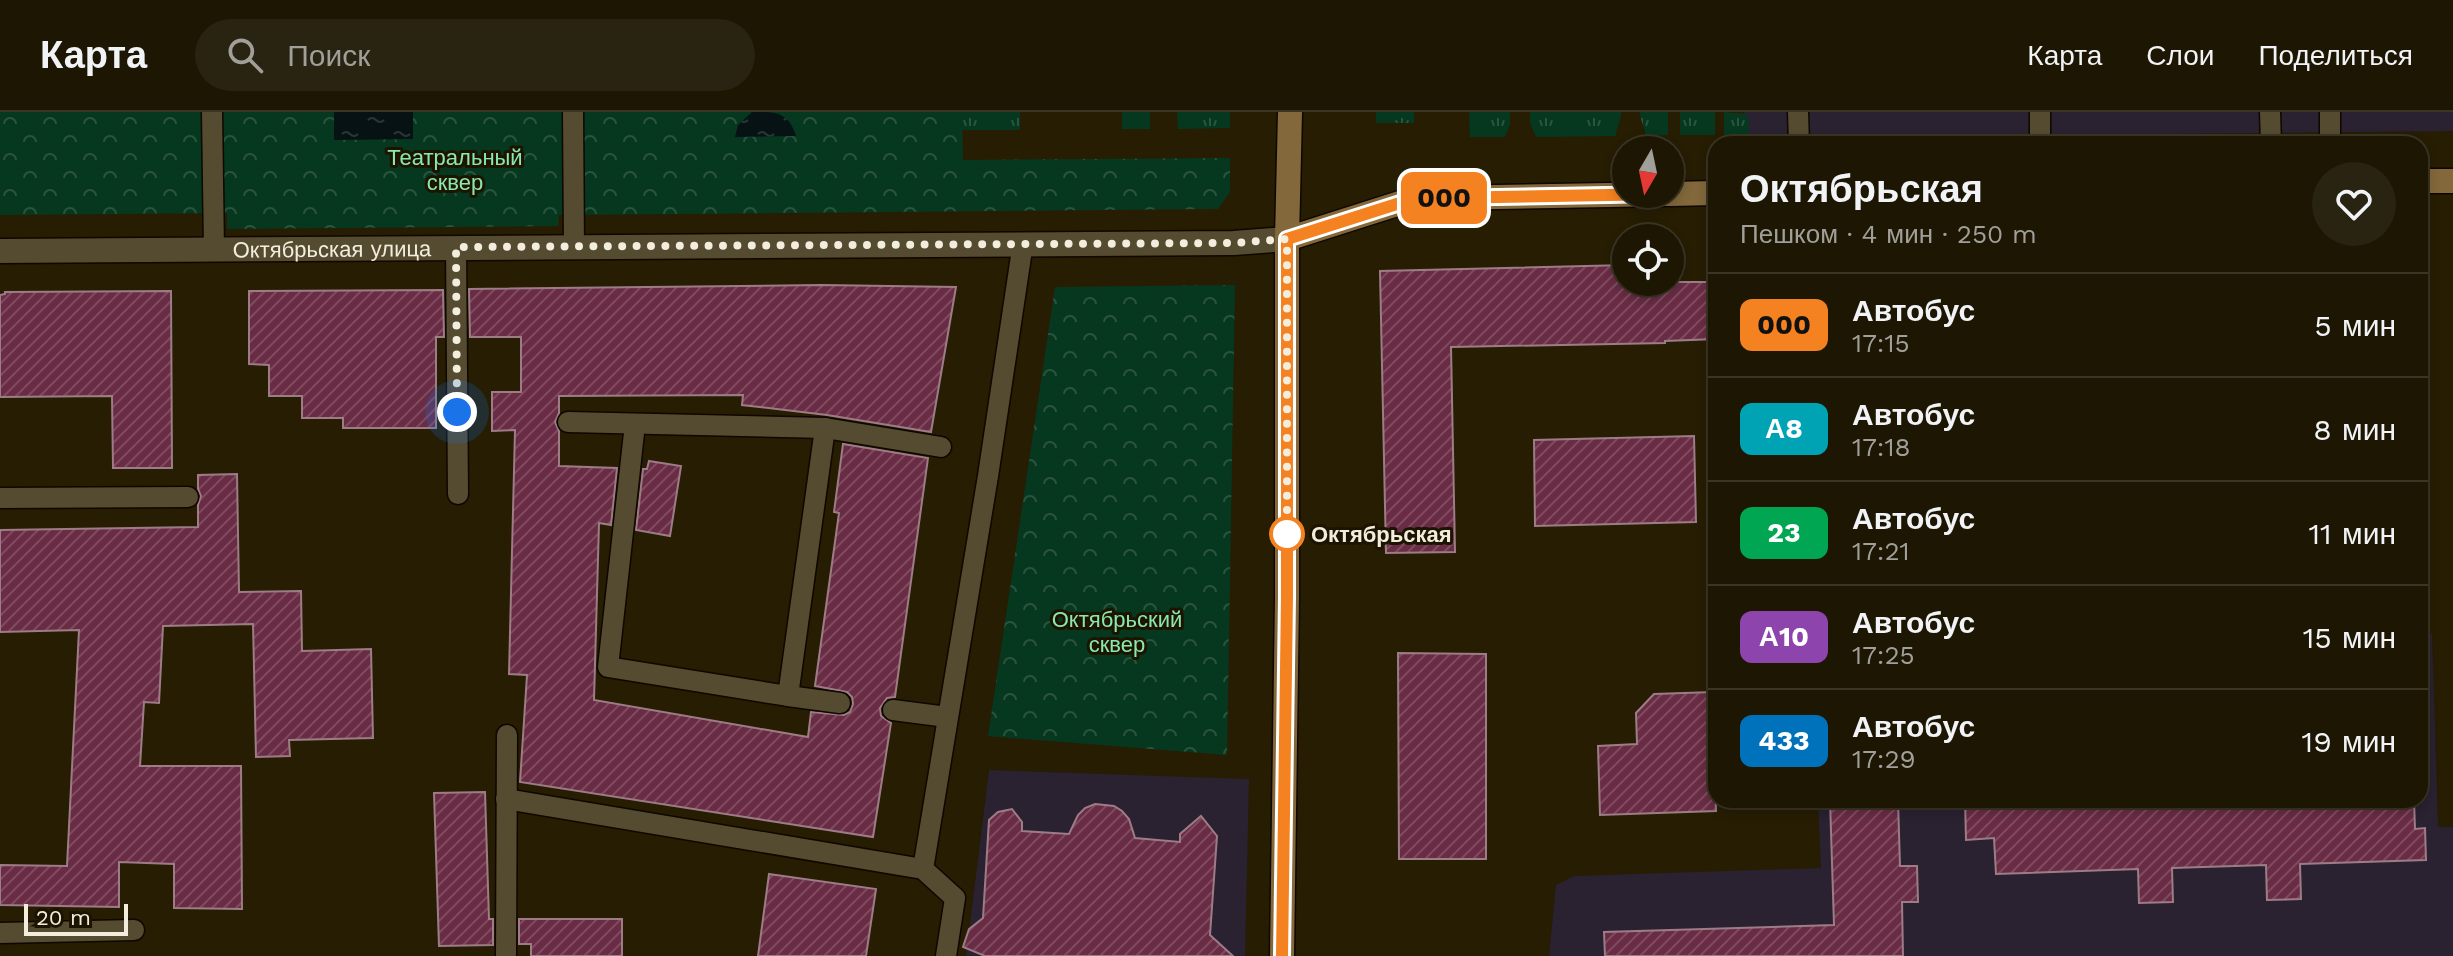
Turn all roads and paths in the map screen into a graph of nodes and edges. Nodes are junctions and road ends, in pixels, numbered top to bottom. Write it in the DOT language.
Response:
graph roads {
  1 [pos="212,112"];
  2 [pos="573,112"];
  3 [pos="1290,112"];
  4 [pos="1798,112"];
  5 [pos="2040,112"];
  6 [pos="2270,112"];
  7 [pos="2330,112"];
  8 [pos="1799,136"];
  9 [pos="2040,136"];
  10 [pos="2271,136"];
  11 [pos="2330,136"];
  12 [pos="2428,181"];
  13 [pos="2453,181"];
  14 [pos="1708,193"];
  15 [pos="1684,194"];
  16 [pos="1612,195"];
  17 [pos="1287,239"];
  18 [pos="1023,243"];
  19 [pos="574,246"];
  20 [pos="456,247"];
  21 [pos="214,250"];
  22 [pos="0,251"];
  23 [pos="568,422"];
  24 [pos="635,424"];
  25 [pos="825,428"];
  26 [pos="941,447"];
  27 [pos="458,494"];
  28 [pos="188,497"];
  29 [pos="0,498"];
  30 [pos="788,696"];
  31 [pos="840,703"];
  32 [pos="893,710"];
  33 [pos="947,717"];
  34 [pos="507,735"];
  35 [pos="506,799"];
  36 [pos="923,869"];
  37 [pos="134,930"];
  38 [pos="0,933"];
  39 [pos="506,956"];
  40 [pos="946,956"];
  41 [pos="1282,956"];
  1 -- 21 [label="lane"];
  2 -- 19 [label="lane"];
  3 -- 17 [label="main road"];
  4 -- 8 [label="lane"];
  5 -- 9 [label="lane"];
  6 -- 10 [label="lane"];
  7 -- 11 [label="lane"];
  12 -- 13 [label="main road"];
  14 -- 15 [label="main road, Октябрьская улица"];
  16 -- 17 [label="main road, Октябрьская улица"];
  17 -- 18 [label="street, Октябрьская улица"];
  17 -- 41 [label="main road"];
  18 -- 19 [label="street, Октябрьская улица"];
  18 -- 33 [label="lane"];
  19 -- 20 [label="street, Октябрьская улица"];
  20 -- 21 [label="street, Октябрьская улица"];
  20 -- 27 [label="lane"];
  21 -- 22 [label="street, Октябрьская улица"];
  23 -- 24 [label="lane"];
  24 -- 25 [label="lane"];
  24 -- 30 [label="lane"];
  25 -- 26 [label="lane"];
  25 -- 30 [label="lane"];
  28 -- 29 [label="lane"];
  30 -- 31 [label="lane"];
  32 -- 33 [label="lane"];
  33 -- 36 [label="lane"];
  34 -- 35 [label="lane"];
  35 -- 36 [label="lane"];
  35 -- 39 [label="lane"];
  36 -- 40 [label="lane"];
  37 -- 38 [label="lane"];
}
